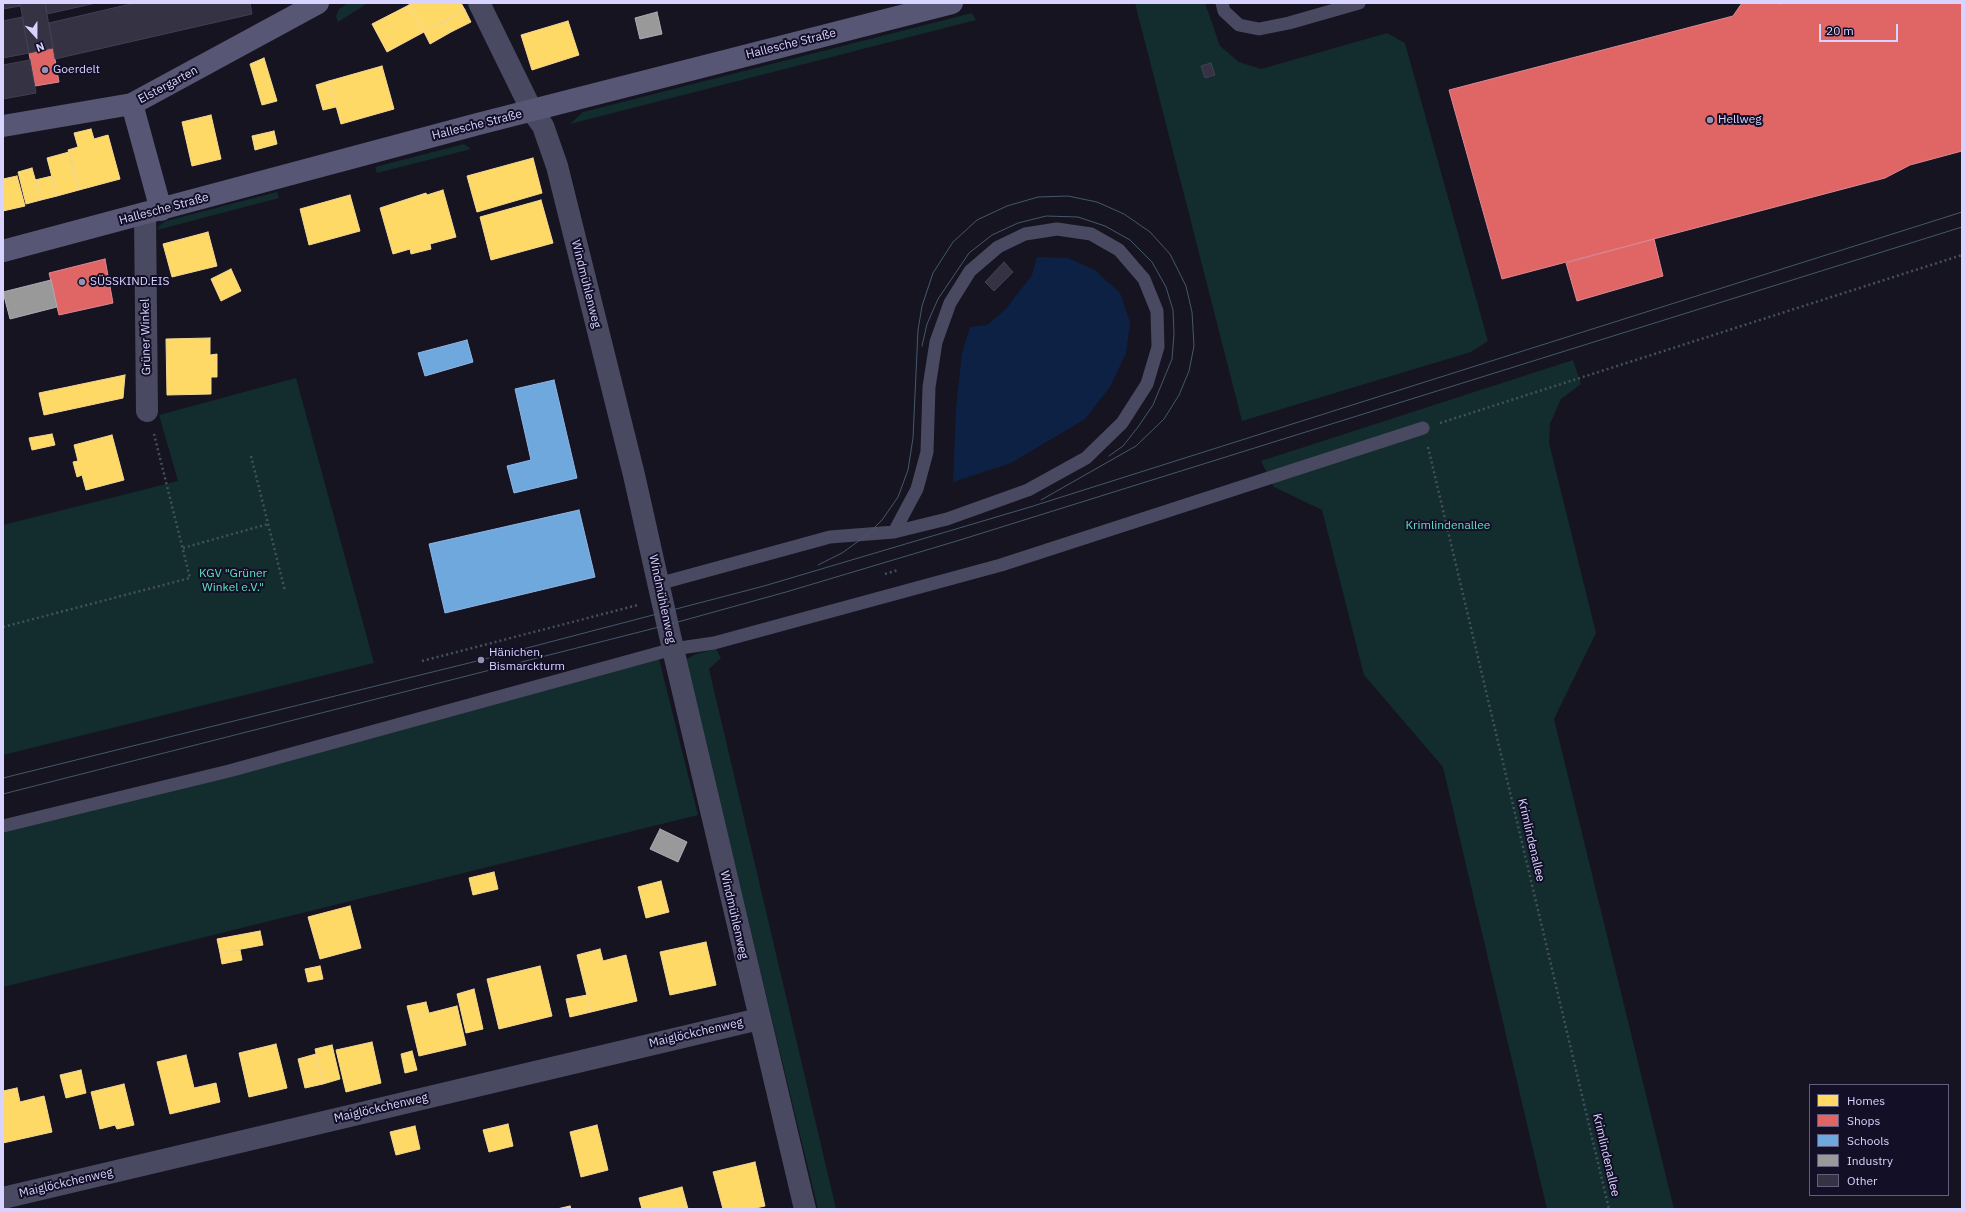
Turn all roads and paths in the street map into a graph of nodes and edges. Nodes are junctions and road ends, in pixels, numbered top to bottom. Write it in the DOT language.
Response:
graph roads {
  1 [pos="318,3"];
  2 [pos="479,3"];
  3 [pos="952,3"];
  4 [pos="1222,3"];
  5 [pos="1359,3"];
  6 [pos="132,104"];
  7 [pos="532,111"];
  8 [pos="3,126"];
  9 [pos="153,212"];
  10 [pos="3,251"];
  11 [pos="1962,255"];
  12 [pos="147,411"];
  13 [pos="1423,428"];
  14 [pos="251,456"];
  15 [pos="268,524"];
  16 [pos="894,532"];
  17 [pos="183,548"];
  18 [pos="285,591"];
  19 [pos="660,592"];
  20 [pos="3,627"];
  21 [pos="672,649"];
  22 [pos="422,661"];
  23 [pos="3,826"];
  24 [pos="759,1018"];
  25 [pos="3,1198"];
  26 [pos="805,1209"];
  27 [pos="1609,1209"];
  1 -- 6 [label="street, Elstergarten"];
  2 -- 7 [label="street, Windmühlenweg"];
  3 -- 7 [label="street, Hallesche Straße"];
  4 -- 5 [label="lane"];
  6 -- 8 [label="street, Elstergarten"];
  6 -- 9 [label="street, Grüner Winkel"];
  7 -- 9 [label="street, Hallesche Straße"];
  7 -- 19 [label="street, Windmühlenweg"];
  9 -- 10 [label="street, Hallesche Straße"];
  9 -- 12 [label="street, Grüner Winkel"];
  11 -- 13 [label="path"];
  12 -- 17 [label="path"];
  13 -- 21 [label="lane"];
  13 -- 27 [label="path, Krimlindenallee"];
  14 -- 15 [label="path"];
  15 -- 17 [label="path"];
  15 -- 18 [label="path"];
  16 -- 16 [label="lane"];
  16 -- 19 [label="lane"];
  17 -- 20 [label="path"];
  19 -- 21 [label="street, Windmühlenweg"];
  19 -- 22 [label="path"];
  21 -- 23 [label="lane"];
  21 -- 24 [label="street, Windmühlenweg"];
  24 -- 25 [label="street, Maiglöckchenweg"];
  24 -- 26 [label="street, Windmühlenweg"];
}
